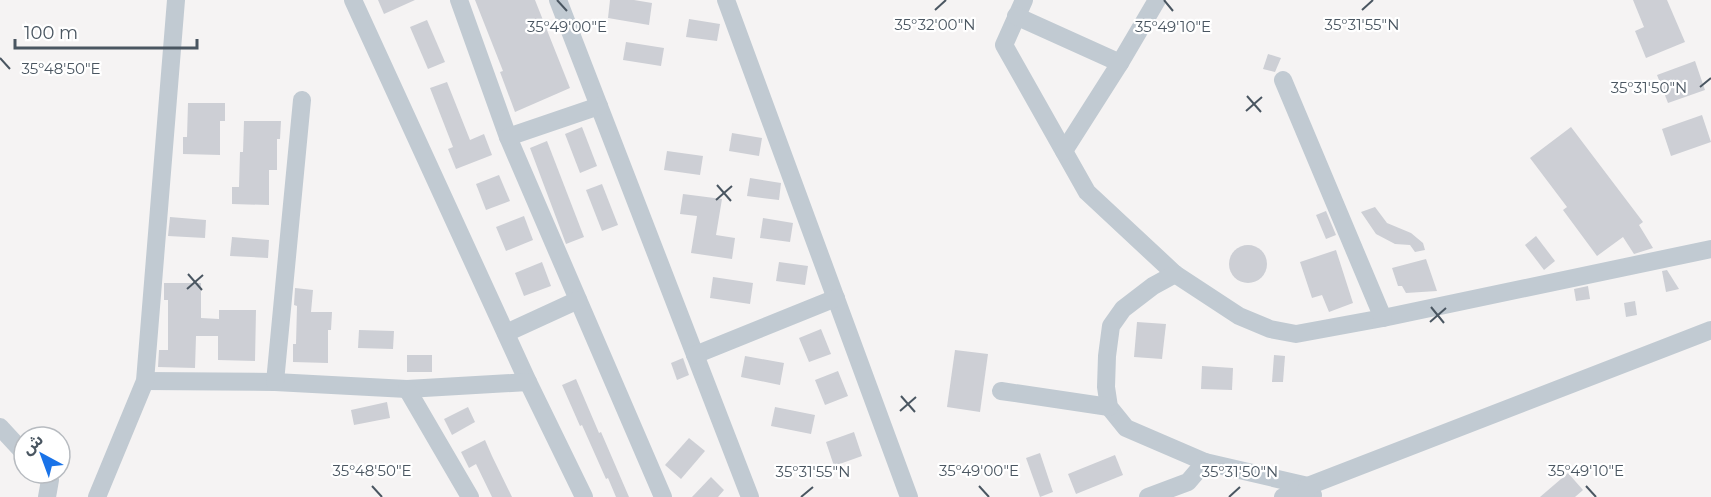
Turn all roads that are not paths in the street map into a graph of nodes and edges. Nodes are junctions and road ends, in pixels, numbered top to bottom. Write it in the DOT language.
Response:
graph roads {
  1 [pos="176,0"];
  2 [pos="353,0"];
  3 [pos="459,0"];
  4 [pos="558,0"];
  5 [pos="726,0"];
  6 [pos="1157,0"];
  7 [pos="1020,8"];
  8 [pos="1120,63"];
  9 [pos="1283,80"];
  10 [pos="302,100"];
  11 [pos="599,106"];
  12 [pos="508,137"];
  13 [pos="1064,151"];
  14 [pos="1711,249"];
  15 [pos="1175,274"];
  16 [pos="836,298"];
  17 [pos="578,300"];
  18 [pos="1383,318"];
  19 [pos="1711,330"];
  20 [pos="506,333"];
  21 [pos="695,355"];
  22 [pos="145,381"];
  23 [pos="275,382"];
  24 [pos="528,382"];
  25 [pos="407,389"];
  26 [pos="1001,391"];
  27 [pos="1109,407"];
  28 [pos="0,428"];
  29 [pos="12,440"];
  30 [pos="1205,462"];
  31 [pos="1309,493"];
  32 [pos="97,497"];
  33 [pos="470,497"];
  34 [pos="584,497"];
  35 [pos="663,497"];
  36 [pos="750,497"];
  37 [pos="909,497"];
  38 [pos="1148,497"];
  39 [pos="1283,497"];
  1 -- 22 [label="street"];
  2 -- 20 [label="street"];
  3 -- 12 [label="street"];
  4 -- 11 [label="street"];
  5 -- 16 [label="street"];
  6 -- 8 [label="street"];
  7 -- 8 [label="street"];
  7 -- 13 [label="street"];
  8 -- 13 [label="street"];
  9 -- 18 [label="street"];
  10 -- 23 [label="street"];
  11 -- 12 [label="street"];
  11 -- 21 [label="street"];
  12 -- 17 [label="street"];
  13 -- 15 [label="street"];
  14 -- 18 [label="street"];
  15 -- 18 [label="street"];
  15 -- 27 [label="street"];
  16 -- 21 [label="street"];
  16 -- 37 [label="street"];
  17 -- 20 [label="street"];
  17 -- 35 [label="street"];
  19 -- 31 [label="street"];
  20 -- 24 [label="street"];
  21 -- 36 [label="street"];
  22 -- 23 [label="street"];
  22 -- 32 [label="street"];
  23 -- 25 [label="street"];
  24 -- 25 [label="street"];
  24 -- 34 [label="street"];
  25 -- 33 [label="street"];
  26 -- 27 [label="street"];
  27 -- 30 [label="street"];
  28 -- 29 [label="street"];
  30 -- 31 [label="street"];
  30 -- 38 [label="street"];
  31 -- 39 [label="street"];
}
